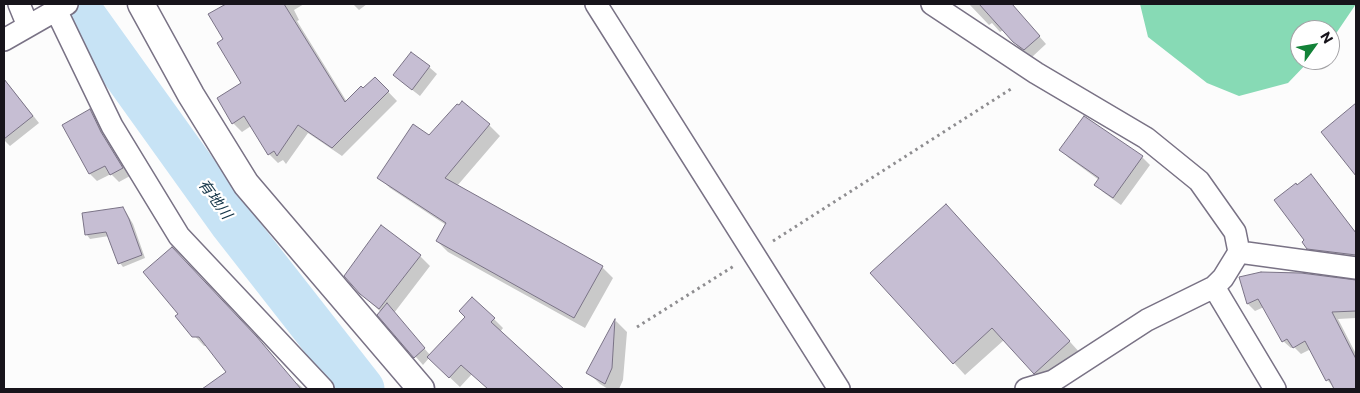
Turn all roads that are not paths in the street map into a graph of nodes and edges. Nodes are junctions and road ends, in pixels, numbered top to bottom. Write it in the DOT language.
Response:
graph roads {
  1 [pos="18,4"];
  2 [pos="141,4"];
  3 [pos="596,4"];
  4 [pos="932,4"];
  5 [pos="62,7"];
  6 [pos="28,26"];
  7 [pos="4,40"];
  8 [pos="1238,252"];
  9 [pos="1356,268"];
  10 [pos="1214,288"];
  11 [pos="323,389"];
  12 [pos="421,389"];
  13 [pos="839,389"];
  14 [pos="1026,389"];
  15 [pos="1274,389"];
  1 -- 6 [label="street"];
  2 -- 12 [label="street"];
  3 -- 13 [label="street"];
  4 -- 8 [label="street"];
  5 -- 6 [label="street"];
  5 -- 11 [label="street"];
  6 -- 7 [label="street"];
  8 -- 9 [label="street"];
  8 -- 10 [label="street"];
  10 -- 14 [label="street"];
  10 -- 15 [label="street"];
}
